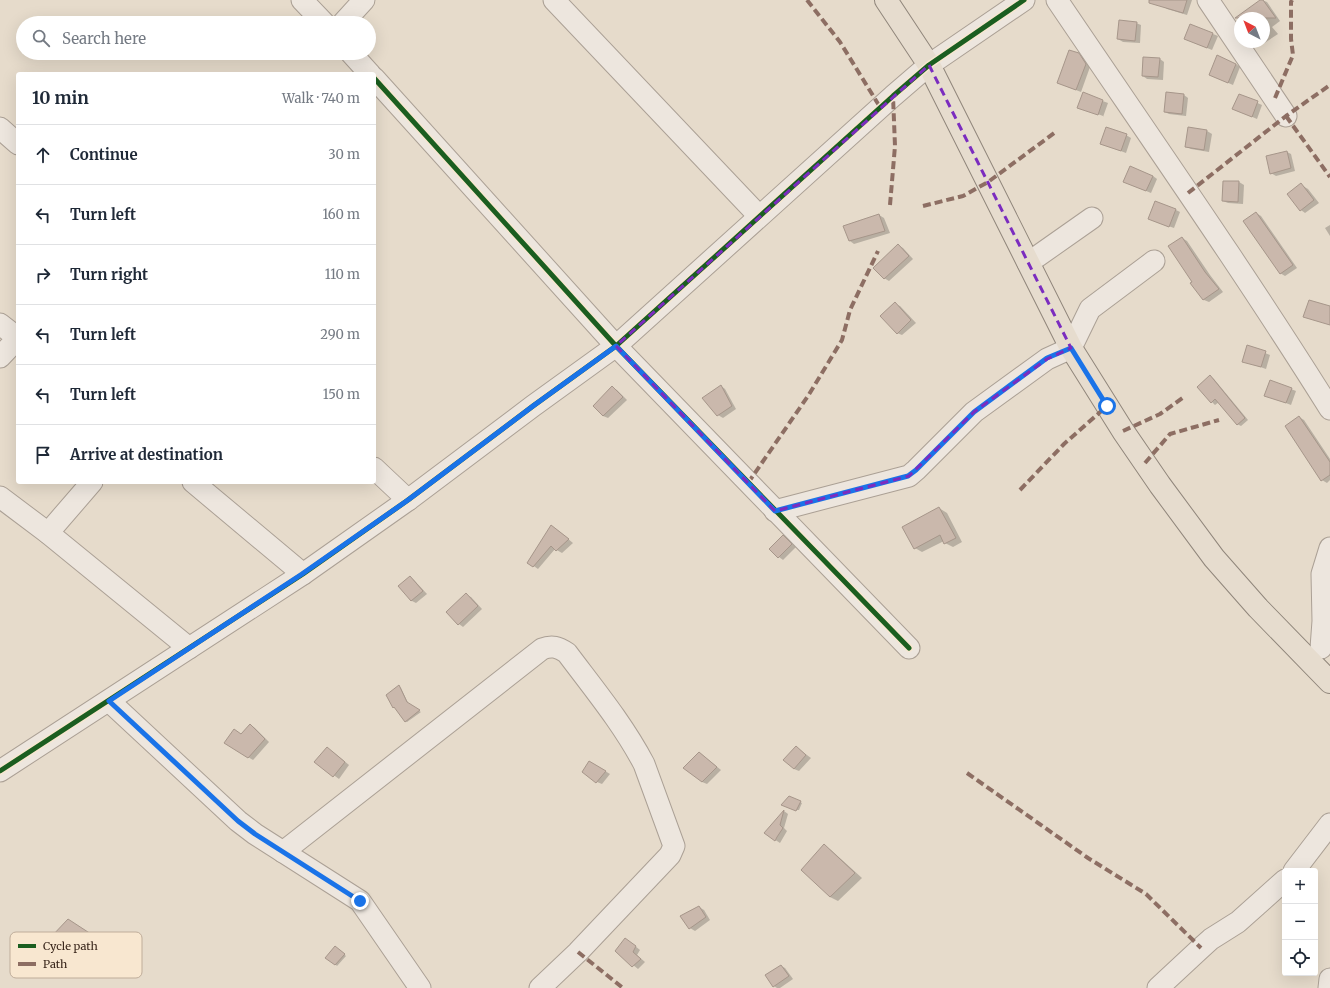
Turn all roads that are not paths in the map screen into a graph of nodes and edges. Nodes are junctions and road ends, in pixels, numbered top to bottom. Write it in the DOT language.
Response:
graph roads {
  1 [pos="302,0"];
  2 [pos="364,0"];
  3 [pos="554,0"];
  4 [pos="886,0"];
  5 [pos="1024,0"];
  6 [pos="1057,0"];
  7 [pos="1208,0"];
  8 [pos="317,16"];
  9 [pos="349,16"];
  10 [pos="357,60"];
  11 [pos="929,65"];
  12 [pos="368,72"];
  13 [pos="376,80"];
  14 [pos="1286,116"];
  15 [pos="0,128"];
  16 [pos="16,142"];
  17 [pos="759,216"];
  18 [pos="1092,218"];
  19 [pos="1154,261"];
  20 [pos="1028,264"];
  21 [pos="0,324"];
  22 [pos="16,336"];
  23 [pos="16,340"];
  24 [pos="616,346"];
  25 [pos="1071,348"];
  26 [pos="0,357"];
  27 [pos="1330,409"];
  28 [pos="376,470"];
  29 [pos="90,484"];
  30 [pos="195,484"];
  31 [pos="0,498"];
  32 [pos="408,500"];
  33 [pos="775,511"];
  34 [pos="48,533"];
  35 [pos="1330,548"];
  36 [pos="302,574"];
  37 [pos="189,648"];
  38 [pos="909,648"];
  39 [pos="1319,650"];
  40 [pos="1330,682"];
  41 [pos="109,701"];
  42 [pos="0,771"];
  43 [pos="1330,824"];
  44 [pos="283,852"];
  45 [pos="1296,868"];
  46 [pos="1282,883"];
  47 [pos="1330,980"];
  48 [pos="420,988"];
  49 [pos="540,988"];
  50 [pos="1158,988"];
  51 [pos="1328,988"];
  1 -- 8 [label="street"];
  2 -- 9 [label="street"];
  3 -- 17 [label="street"];
  4 -- 11 [label="main road"];
  5 -- 11 [label="street"];
  6 -- 27 [label="street"];
  7 -- 14 [label="street"];
  10 -- 12 [label="street"];
  11 -- 17 [label="street"];
  11 -- 20 [label="main road"];
  13 -- 24 [label="street"];
  15 -- 16 [label="street"];
  17 -- 24 [label="street"];
  18 -- 20 [label="street"];
  19 -- 25 [label="street"];
  20 -- 25 [label="main road"];
  21 -- 22 [label="street"];
  23 -- 26 [label="street"];
  24 -- 32 [label="street"];
  24 -- 33 [label="street"];
  25 -- 33 [label="street"];
  25 -- 39 [label="main road"];
  28 -- 32 [label="street"];
  29 -- 34 [label="street"];
  30 -- 36 [label="street"];
  31 -- 34 [label="street"];
  32 -- 36 [label="street"];
  33 -- 38 [label="street"];
  34 -- 37 [label="street"];
  35 -- 39 [label="street"];
  36 -- 37 [label="street"];
  37 -- 41 [label="street"];
  39 -- 40 [label="main road"];
  41 -- 42 [label="street"];
  41 -- 44 [label="street"];
  43 -- 45 [label="street"];
  44 -- 48 [label="street"];
  44 -- 49 [label="street"];
  46 -- 50 [label="street"];
  47 -- 51 [label="street"];
}
